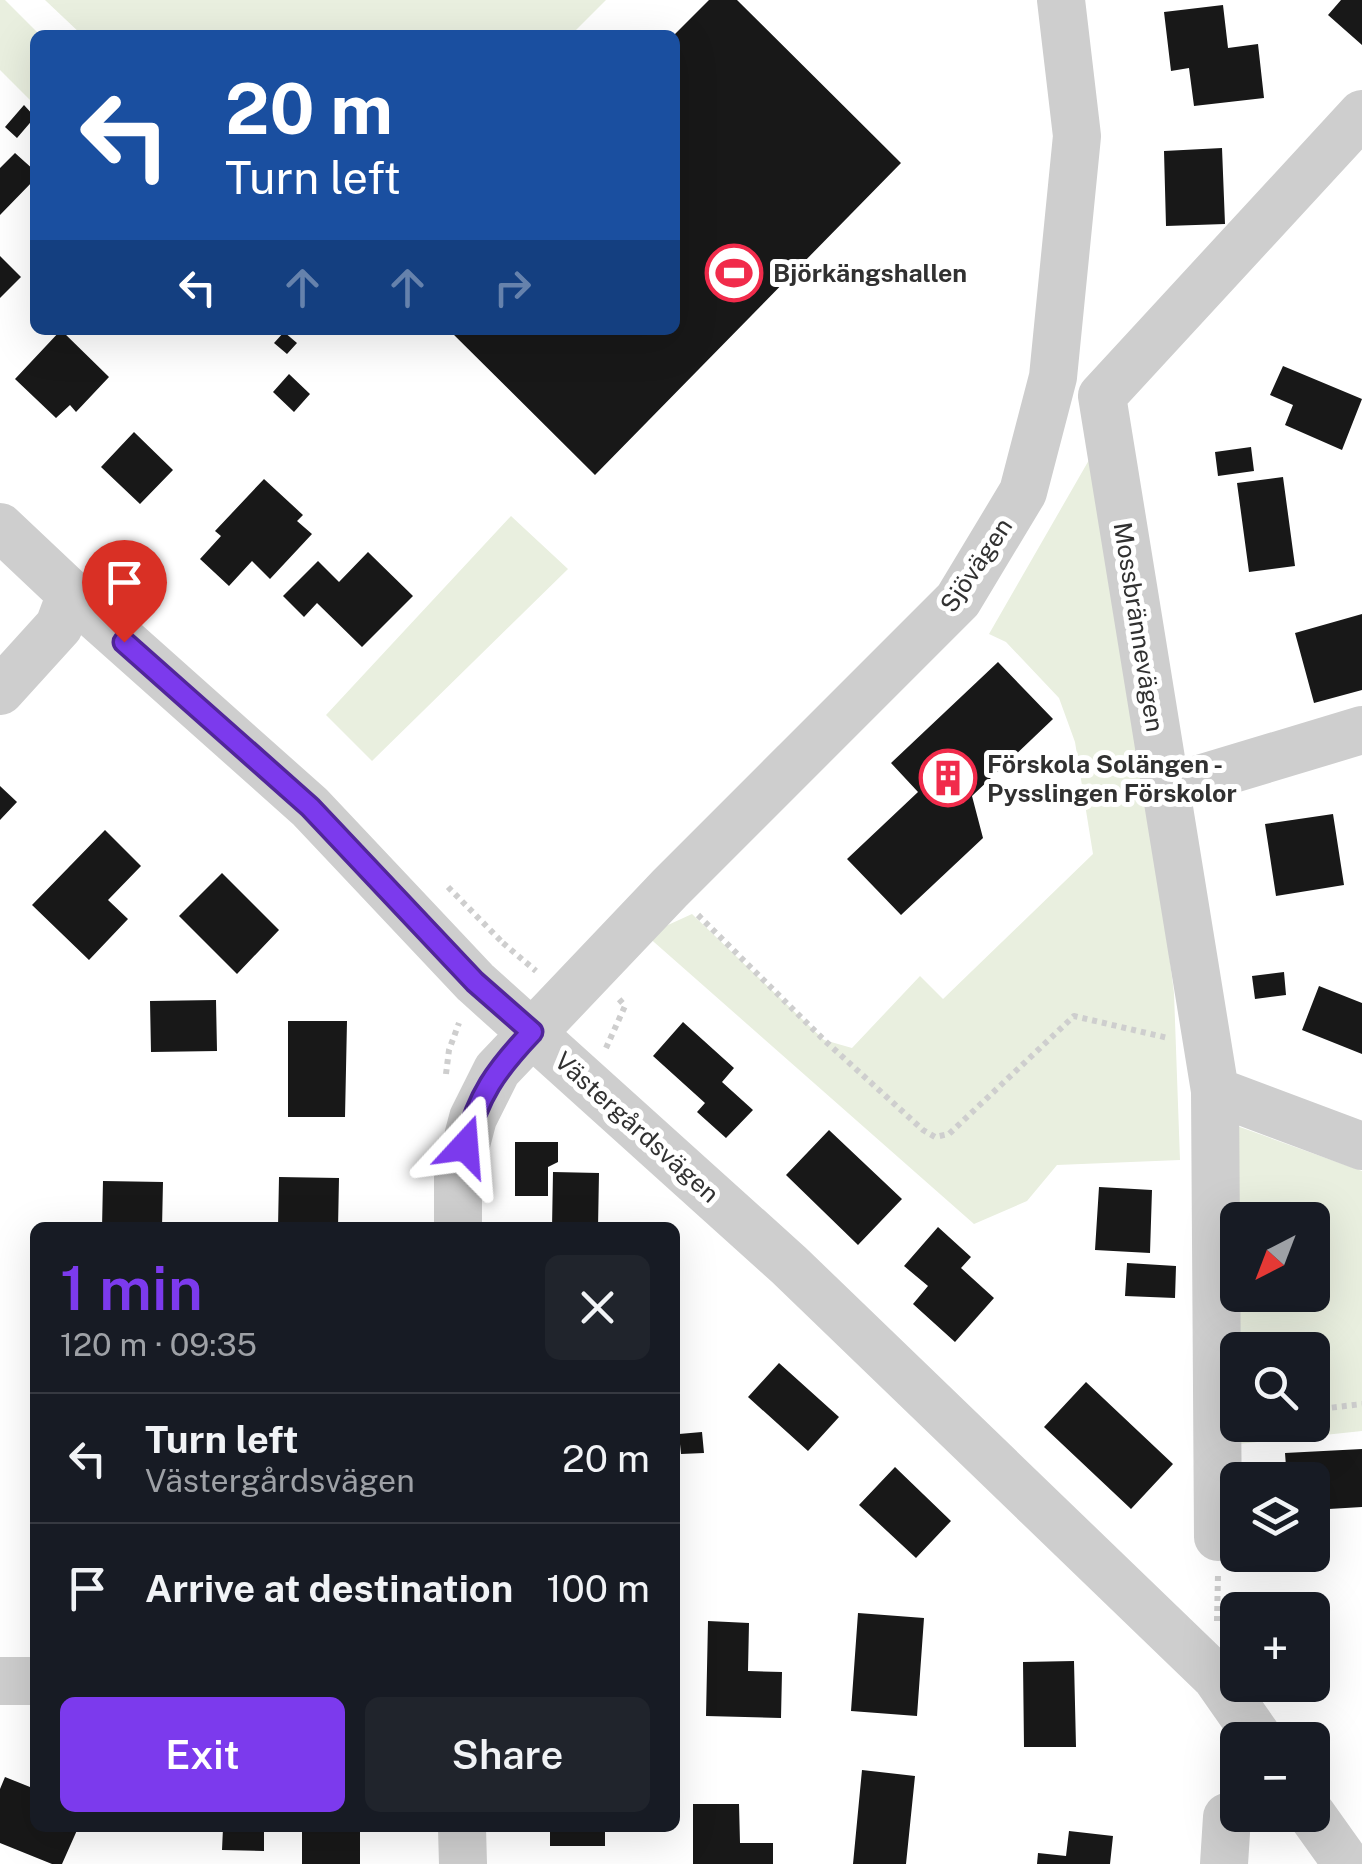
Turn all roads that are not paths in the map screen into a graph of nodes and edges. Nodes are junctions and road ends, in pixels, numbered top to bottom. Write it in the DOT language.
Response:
graph roads {
  1 [pos="1061,0"];
  2 [pos="1362,114"];
  3 [pos="0,527"];
  4 [pos="71,594"];
  5 [pos="0,691"];
  6 [pos="1362,730"];
  7 [pos="1166,789"];
  8 [pos="532,1032"];
  9 [pos="1211,1069"];
  10 [pos="1362,1146"];
  11 [pos="458,1222"];
  12 [pos="1218,1538"];
  13 [pos="0,1680"];
  14 [pos="30,1681"];
  15 [pos="1247,1722"];
  16 [pos="462,1832"];
  17 [pos="1226,1832"];
  18 [pos="1324,1832"];
  19 [pos="463,1864"];
  20 [pos="1224,1864"];
  21 [pos="1346,1864"];
  1 -- 8 [label="street, Sjövägen"];
  2 -- 7 [label="street, Mossbrännevägen"];
  3 -- 4 [label="street, Västergårdsvägen"];
  4 -- 5 [label="street"];
  4 -- 8 [label="street, Västergårdsvägen"];
  6 -- 7 [label="street"];
  7 -- 9 [label="street, Mossbrännevägen"];
  8 -- 11 [label="street, Sjövägen"];
  8 -- 15 [label="street, Västergårdsvägen"];
  9 -- 10 [label="street"];
  9 -- 12 [label="street, Mossbrännevägen"];
  13 -- 14 [label="street"];
  16 -- 19 [label="street"];
  17 -- 20 [label="street"];
  18 -- 21 [label="street"];
}
